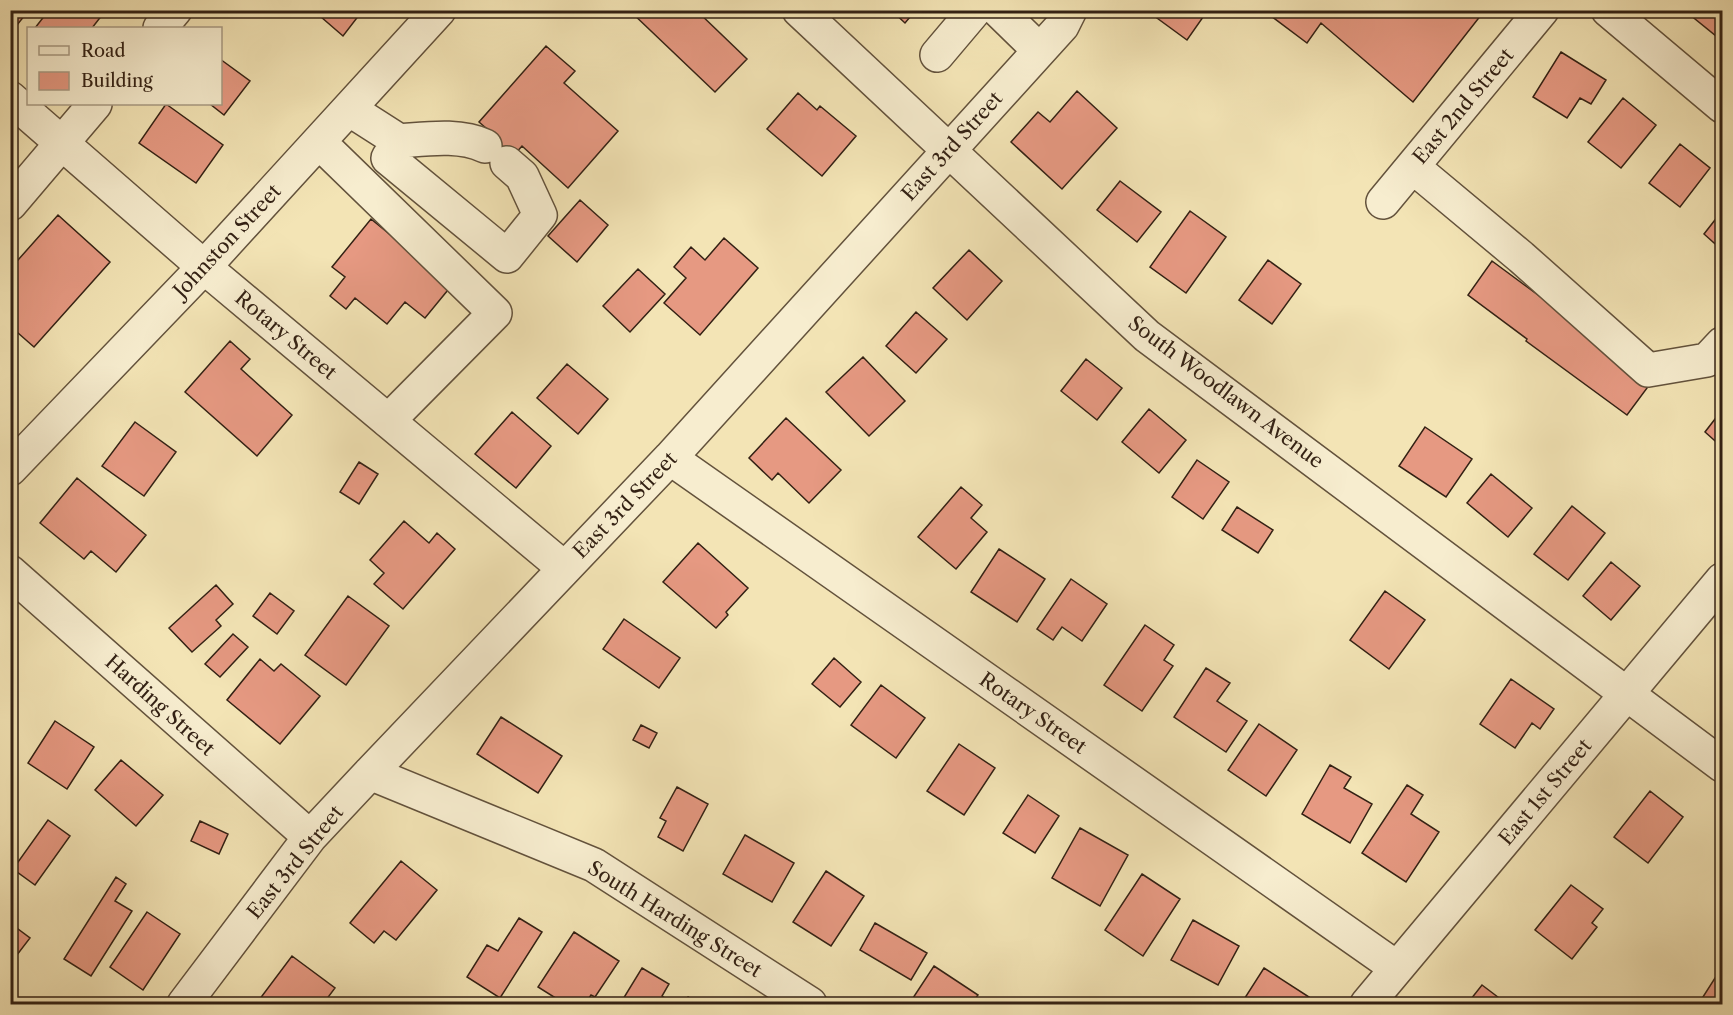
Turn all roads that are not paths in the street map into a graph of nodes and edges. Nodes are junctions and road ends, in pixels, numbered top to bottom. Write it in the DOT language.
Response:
graph roads {
  1 [pos="175,10"];
  2 [pos="439,10"];
  3 [pos="799,10"];
  4 [pos="975,10"];
  5 [pos="998,10"];
  6 [pos="1070,10"];
  7 [pos="1542,10"];
  8 [pos="1608,10"];
  9 [pos="161,27"];
  10 [pos="1039,50"];
  11 [pos="937,55"];
  12 [pos="10,98"];
  13 [pos="94,105"];
  14 [pos="1722,106"];
  15 [pos="349,109"];
  16 [pos="399,141"];
  17 [pos="62,142"];
  18 [pos="319,142"];
  19 [pos="948,150"];
  20 [pos="1413,167"];
  21 [pos="1383,202"];
  22 [pos="10,204"];
  23 [pos="204,267"];
  24 [pos="1722,344"];
  25 [pos="388,421"];
  26 [pos="670,458"];
  27 [pos="10,469"];
  28 [pos="564,568"];
  29 [pos="10,572"];
  30 [pos="1722,580"];
  31 [pos="1628,694"];
  32 [pos="1722,765"];
  33 [pos="370,772"];
  34 [pos="310,837"];
  35 [pos="1396,968"];
  36 [pos="184,1005"];
  37 [pos="810,1005"];
  38 [pos="1367,1005"];
  1 -- 9 [label="street"];
  2 -- 15 [label="street, Johnston Street"];
  3 -- 19 [label="street, South Woodlawn Avenue"];
  4 -- 11 [label="street"];
  5 -- 10 [label="street"];
  6 -- 10 [label="street, East 3rd Street"];
  7 -- 20 [label="street, East 2nd Street"];
  8 -- 14 [label="street"];
  10 -- 19 [label="street, East 3rd Street"];
  12 -- 17 [label="street, Rotary Street"];
  13 -- 17 [label="street"];
  15 -- 16 [label="street"];
  15 -- 18 [label="street, Johnston Street"];
  16 -- 16 [label="street"];
  17 -- 22 [label="street"];
  17 -- 23 [label="street, Rotary Street"];
  18 -- 23 [label="street, Johnston Street"];
  18 -- 25 [label="street"];
  19 -- 26 [label="street, East 3rd Street"];
  19 -- 31 [label="street, South Woodlawn Avenue"];
  20 -- 21 [label="street, East 2nd Street"];
  20 -- 24 [label="street"];
  23 -- 25 [label="street, Rotary Street"];
  23 -- 27 [label="street, Johnston Street"];
  25 -- 28 [label="street, Rotary Street"];
  26 -- 28 [label="street, East 3rd Street"];
  26 -- 35 [label="street, Rotary Street"];
  28 -- 33 [label="street, East 3rd Street"];
  29 -- 34 [label="street, Harding Street"];
  30 -- 31 [label="street, East 1st Street"];
  31 -- 32 [label="street, South Woodlawn Avenue"];
  31 -- 35 [label="street, East 1st Street"];
  33 -- 34 [label="street, East 3rd Street"];
  33 -- 37 [label="street, South Harding Street"];
  34 -- 36 [label="street, East 3rd Street"];
  35 -- 38 [label="street, East 1st Street"];
}
